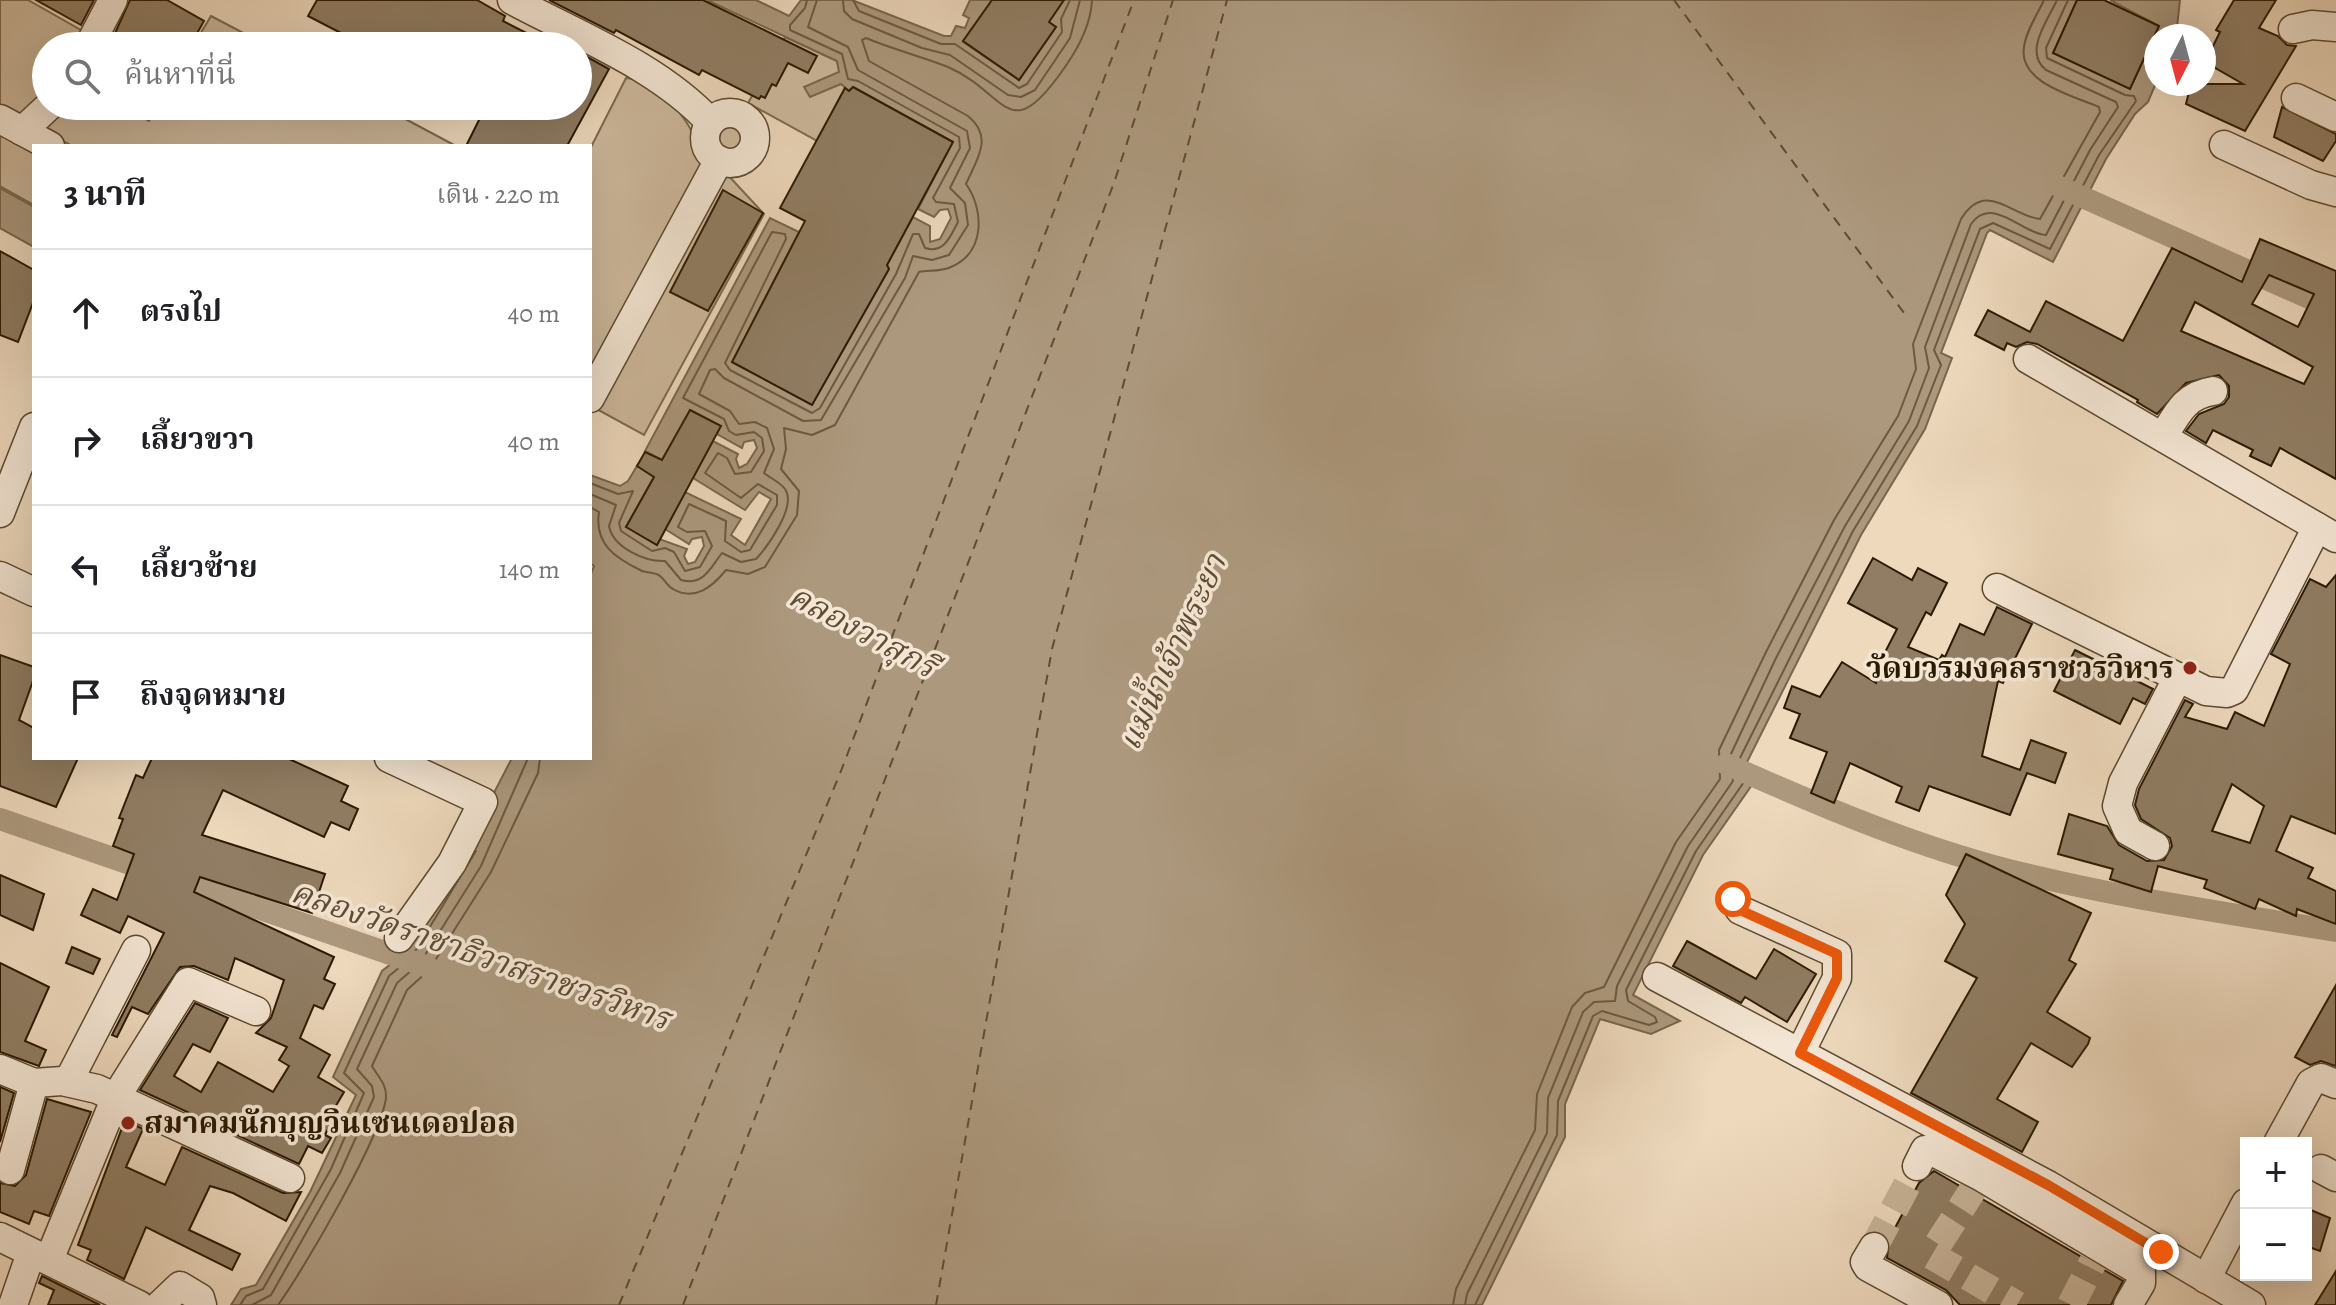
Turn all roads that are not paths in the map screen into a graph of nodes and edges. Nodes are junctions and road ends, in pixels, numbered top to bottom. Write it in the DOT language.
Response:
graph roads {
  1 [pos="113,0"];
  2 [pos="512,0"];
  3 [pos="2336,27"];
  4 [pos="2293,29"];
  5 [pos="96,32"];
  6 [pos="572,32"];
  7 [pos="592,43"];
  8 [pos="2296,98"];
  9 [pos="32,114"];
  10 [pos="2336,117"];
  11 [pos="710,122"];
  12 [pos="11,125"];
  13 [pos="46,144"];
  14 [pos="2224,145"];
  15 [pos="719,160"];
  16 [pos="2336,192"];
  17 [pos="2028,359"];
  18 [pos="2213,391"];
  19 [pos="592,394"];
  20 [pos="32,432"];
  21 [pos="2163,437"];
  22 [pos="0,513"];
  23 [pos="2326,532"];
  24 [pos="0,576"];
  25 [pos="1997,588"];
  26 [pos="32,591"];
  27 [pos="2178,677"];
  28 [pos="393,760"];
  29 [pos="2155,846"];
  30 [pos="1733,899"];
  31 [pos="399,938"];
  32 [pos="136,950"];
  33 [pos="1657,977"];
  34 [pos="253,1022"];
  35 [pos="1800,1053"];
  36 [pos="0,1069"];
  37 [pos="68,1082"];
  38 [pos="34,1083"];
  39 [pos="2336,1084"];
  40 [pos="116,1097"];
  41 [pos="2281,1137"];
  42 [pos="1917,1166"];
  43 [pos="10,1170"];
  44 [pos="290,1178"];
  45 [pos="2243,1209"];
  46 [pos="0,1237"];
  47 [pos="2099,1237"];
  48 [pos="1874,1247"];
  49 [pos="40,1257"];
  50 [pos="2206,1279"];
  51 [pos="141,1304"];
  52 [pos="13,1305"];
  53 [pos="202,1305"];
  54 [pos="1938,1305"];
  55 [pos="2128,1305"];
  56 [pos="2251,1305"];
  1 -- 5 [label="street"];
  2 -- 6 [label="street"];
  3 -- 4 [label="street"];
  7 -- 11 [label="street"];
  8 -- 10 [label="street"];
  9 -- 12 [label="street"];
  11 -- 15 [label="street"];
  11 -- 15 [label="street"];
  12 -- 13 [label="street"];
  14 -- 16 [label="street"];
  15 -- 19 [label="street"];
  17 -- 21 [label="street"];
  18 -- 21 [label="street"];
  20 -- 22 [label="street"];
  21 -- 23 [label="street"];
  23 -- 27 [label="street"];
  24 -- 26 [label="street"];
  25 -- 27 [label="street"];
  27 -- 29 [label="street"];
  28 -- 31 [label="street"];
  30 -- 35 [label="street"];
  32 -- 37 [label="street"];
  33 -- 35 [label="street"];
  34 -- 40 [label="street"];
  35 -- 47 [label="street"];
  36 -- 38 [label="street"];
  37 -- 38 [label="street"];
  37 -- 40 [label="street"];
  38 -- 43 [label="street"];
  39 -- 41 [label="street"];
  40 -- 44 [label="street"];
  40 -- 49 [label="street"];
  42 -- 47 [label="street"];
  45 -- 50 [label="street"];
  46 -- 49 [label="street"];
  47 -- 50 [label="street"];
  47 -- 55 [label="street"];
  48 -- 54 [label="street"];
  49 -- 51 [label="street"];
  49 -- 52 [label="street"];
  50 -- 56 [label="street"];
  51 -- 53 [label="street"];
}
